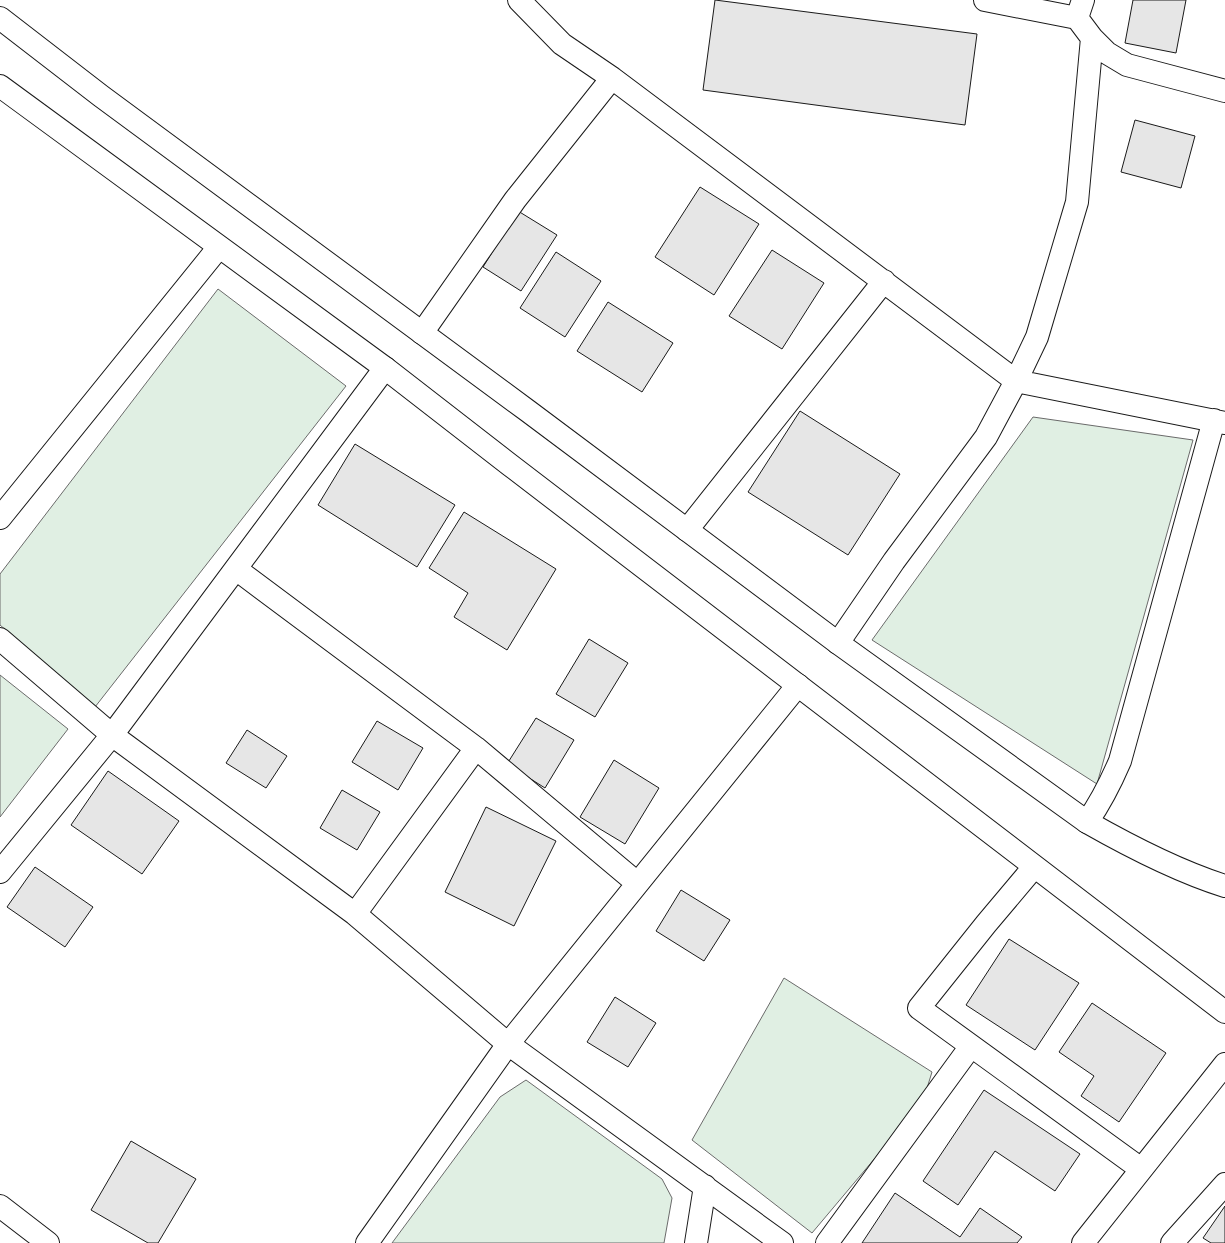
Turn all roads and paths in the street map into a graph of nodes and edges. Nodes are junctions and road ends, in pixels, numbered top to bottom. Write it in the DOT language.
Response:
graph roads {
  1 [pos="519,0"];
  2 [pos="985,0"];
  3 [pos="1080,9"];
  4 [pos="0,18"];
  5 [pos="1092,38"];
  6 [pos="612,78"];
  7 [pos="0,86"];
  8 [pos="1225,91"];
  9 [pos="219,247"];
  10 [pos="884,281"];
  11 [pos="422,333"];
  12 [pos="385,368"];
  13 [pos="1016,381"];
  14 [pos="1220,422"];
  15 [pos="0,518"];
  16 [pos="687,530"];
  17 [pos="236,569"];
  18 [pos="0,639"];
  19 [pos="838,643"];
  20 [pos="798,685"];
  21 [pos="112,735"];
  22 [pos="476,748"];
  23 [pos="1088,822"];
  24 [pos="1034,867"];
  25 [pos="0,872"];
  26 [pos="637,883"];
  27 [pos="1225,886"];
  28 [pos="355,914"];
  29 [pos="1225,1012"];
  30 [pos="508,1044"];
  31 [pos="971,1046"];
  32 [pos="1225,1064"];
  33 [pos="1141,1169"];
  34 [pos="1225,1184"];
  35 [pos="705,1186"];
  36 [pos="0,1206"];
  37 [pos="48,1243"];
  38 [pos="367,1243"];
  39 [pos="696,1243"];
  40 [pos="782,1243"];
  41 [pos="827,1243"];
  42 [pos="1083,1243"];
  43 [pos="1172,1243"];
  1 -- 6 [label="street"];
  2 -- 3 [label="street"];
  3 -- 5 [label="street"];
  4 -- 11 [label="street"];
  5 -- 8 [label="street"];
  5 -- 13 [label="street"];
  6 -- 10 [label="street"];
  6 -- 11 [label="street"];
  7 -- 9 [label="street"];
  9 -- 12 [label="street"];
  9 -- 15 [label="street"];
  10 -- 13 [label="street"];
  10 -- 16 [label="street"];
  11 -- 16 [label="street"];
  12 -- 17 [label="street"];
  12 -- 20 [label="street"];
  13 -- 14 [label="street"];
  13 -- 19 [label="street"];
  14 -- 23 [label="street"];
  16 -- 19 [label="street"];
  17 -- 21 [label="street"];
  17 -- 22 [label="street"];
  18 -- 21 [label="street"];
  19 -- 23 [label="street"];
  20 -- 24 [label="street"];
  20 -- 26 [label="street"];
  21 -- 25 [label="street"];
  21 -- 28 [label="street"];
  22 -- 26 [label="street"];
  22 -- 28 [label="street"];
  23 -- 27 [label="street"];
  24 -- 29 [label="street"];
  24 -- 31 [label="street"];
  26 -- 30 [label="street"];
  28 -- 30 [label="street"];
  30 -- 35 [label="street"];
  30 -- 38 [label="street"];
  31 -- 33 [label="street"];
  31 -- 41 [label="street"];
  32 -- 33 [label="street"];
  33 -- 42 [label="street"];
  34 -- 43 [label="street"];
  35 -- 39 [label="street"];
  35 -- 40 [label="street"];
  36 -- 37 [label="street"];
}
